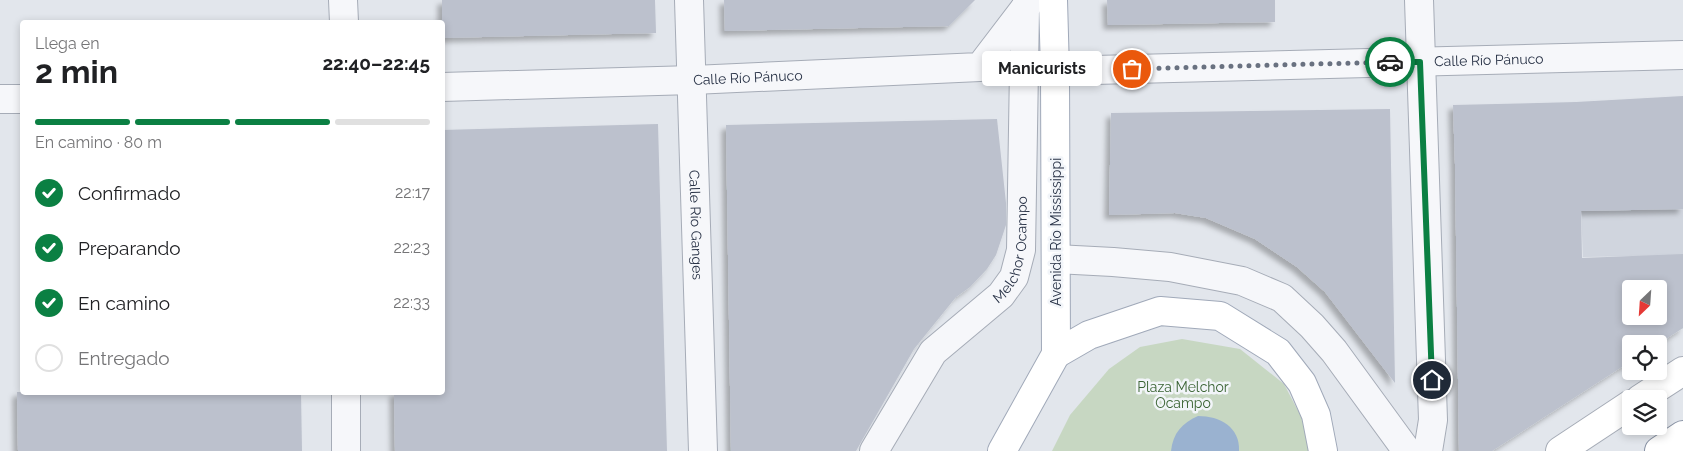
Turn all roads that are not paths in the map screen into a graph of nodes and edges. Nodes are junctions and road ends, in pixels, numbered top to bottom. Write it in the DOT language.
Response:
graph roads {
  1 [pos="343,0"];
  2 [pos="689,0"];
  3 [pos="1053,0"];
  4 [pos="1419,0"];
  5 [pos="1028,4"];
  6 [pos="344,20"];
  7 [pos="1683,55"];
  8 [pos="1420,62"];
  9 [pos="1055,70"];
  10 [pos="693,80"];
  11 [pos="445,87"];
  12 [pos="0,99"];
  13 [pos="20,99"];
  14 [pos="1056,260"];
  15 [pos="1052,361"];
  16 [pos="1683,370"];
  17 [pos="1653,390"];
  18 [pos="346,395"];
  19 [pos="1622,410"];
  20 [pos="1683,435"];
  21 [pos="346,451"];
  22 [pos="703,451"];
  23 [pos="874,451"];
  24 [pos="1002,451"];
  25 [pos="1323,451"];
  26 [pos="1407,451"];
  27 [pos="1428,451"];
  28 [pos="1560,451"];
  29 [pos="1659,451"];
  1 -- 6 [label="street"];
  2 -- 10 [label="street, Calle Río Ganges"];
  3 -- 9 [label="main road, Avenida Río Mississippi"];
  4 -- 8 [label="street"];
  5 -- 10 [label="street, Calle Río Pánuco"];
  5 -- 23 [label="street, Melchor Ocampo"];
  7 -- 8 [label="street, Calle Río Pánuco"];
  8 -- 9 [label="street, Calle Río Pánuco"];
  8 -- 27 [label="street"];
  9 -- 14 [label="main road, Avenida Río Mississippi"];
  10 -- 11 [label="street, Calle Río Pánuco"];
  10 -- 22 [label="street, Calle Río Ganges"];
  12 -- 13 [label="street"];
  14 -- 15 [label="main road, Avenida Río Mississippi"];
  14 -- 26 [label="street"];
  15 -- 24 [label="main road, Avenida Río Mississippi"];
  15 -- 25 [label="main road"];
  16 -- 17 [label="main road"];
  18 -- 21 [label="street"];
  19 -- 28 [label="main road"];
  20 -- 29 [label="main road"];
}
